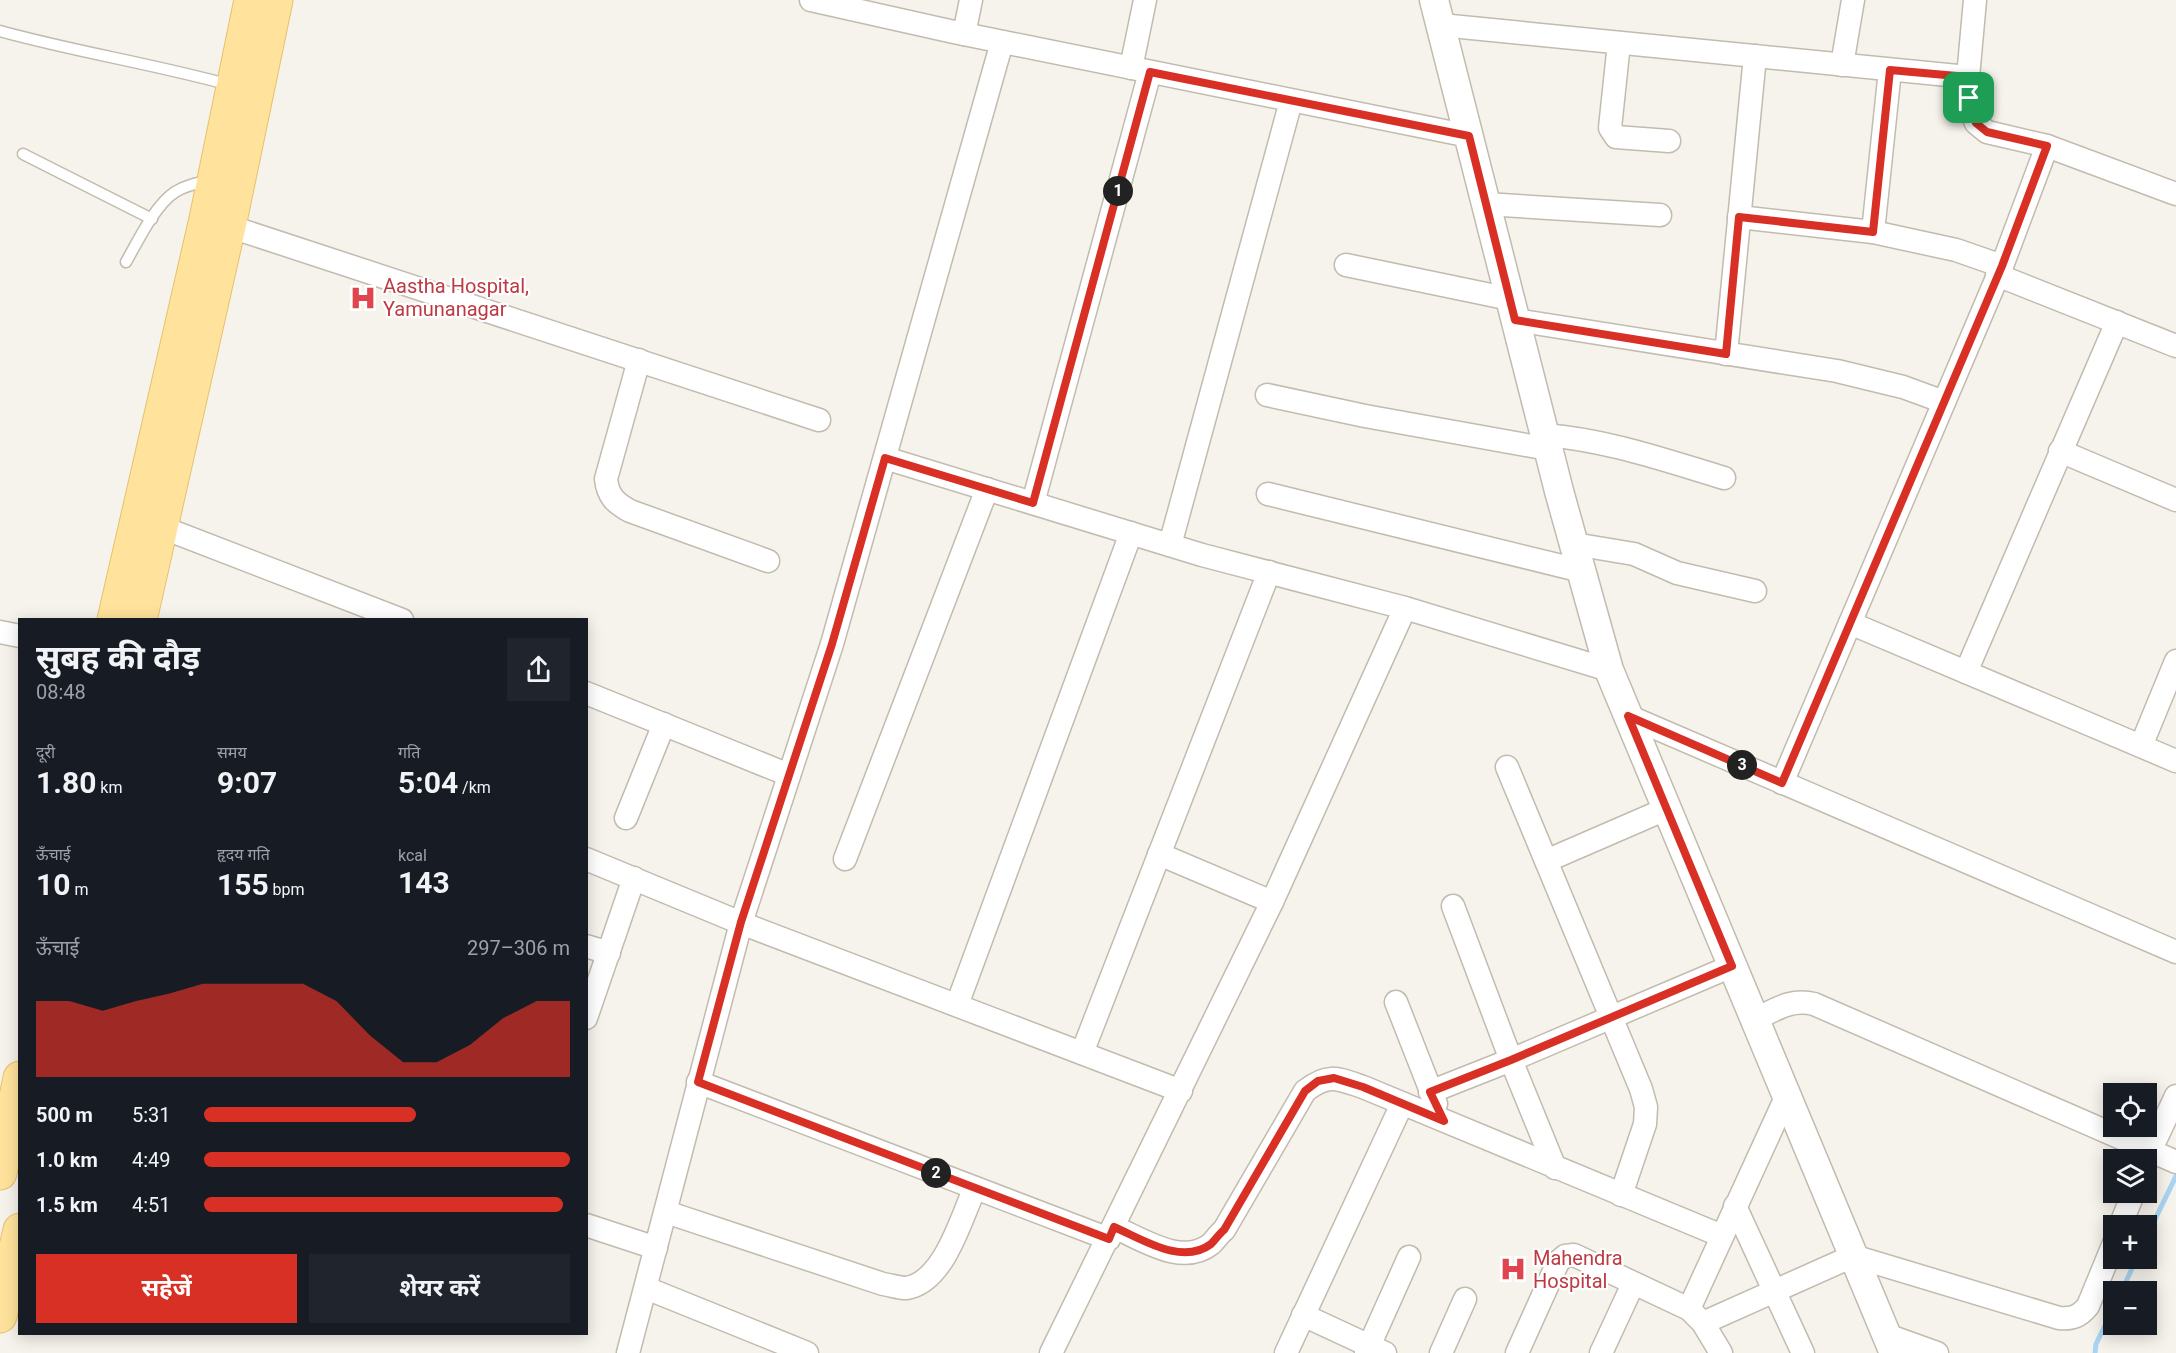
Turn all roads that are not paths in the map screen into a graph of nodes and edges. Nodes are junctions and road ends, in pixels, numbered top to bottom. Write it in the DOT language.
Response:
graph roads {
  1 [pos="251,0"];
  2 [pos="276,0"];
  3 [pos="815,0"];
  4 [pos="971,0"];
  5 [pos="1145,0"];
  6 [pos="1853,0"];
  7 [pos="1975,0"];
  8 [pos="1437,13"];
  9 [pos="0,31"];
  10 [pos="964,34"];
  11 [pos="1002,42"];
  12 [pos="1619,43"];
  13 [pos="1755,56"];
  14 [pos="1842,65"];
  15 [pos="1141,70"];
  16 [pos="1890,70"];
  17 [pos="1968,77"];
  18 [pos="233,86"];
  19 [pos="1291,101"];
  20 [pos="1469,136"];
  21 [pos="1669,141"];
  22 [pos="2047,146"];
  23 [pos="23,154"];
  24 [pos="214,179"];
  25 [pos="2176,194"];
  26 [pos="1486,204"];
  27 [pos="1660,215"];
  28 [pos="1739,217"];
  29 [pos="152,219"];
  30 [pos="217,223"];
  31 [pos="1873,232"];
  32 [pos="126,262"];
  33 [pos="1346,265"];
  34 [pos="2000,270"];
  35 [pos="1513,309"];
  36 [pos="2117,322"];
  37 [pos="2176,346"];
  38 [pos="1726,354"];
  39 [pos="639,360"];
  40 [pos="1267,394"];
  41 [pos="1944,402"];
  42 [pos="819,420"];
  43 [pos="1547,442"];
  44 [pos="2060,451"];
  45 [pos="885,458"];
  46 [pos="1724,478"];
  47 [pos="987,489"];
  48 [pos="1268,494"];
  49 [pos="2176,500"];
  50 [pos="1033,503"];
  51 [pos="161,527"];
  52 [pos="1131,533"];
  53 [pos="1574,544"];
  54 [pos="1170,545"];
  55 [pos="768,561"];
  56 [pos="1582,571"];
  57 [pos="1269,572"];
  58 [pos="1755,591"];
  59 [pos="1405,608"];
  60 [pos="115,618"];
  61 [pos="140,618"];
  62 [pos="397,618"];
  63 [pos="1850,623"];
  64 [pos="0,632"];
  65 [pos="18,636"];
  66 [pos="2176,661"];
  67 [pos="1609,670"];
  68 [pos="1966,672"];
  69 [pos="588,694"];
  70 [pos="1628,716"];
  71 [pos="664,724"];
  72 [pos="2141,746"];
  73 [pos="2176,761"];
  74 [pos="1507,767"];
  75 [pos="789,775"];
  76 [pos="1782,783"];
  77 [pos="1666,809"];
  78 [pos="626,818"];
  79 [pos="1159,854"];
  80 [pos="845,859"];
  81 [pos="588,860"];
  82 [pos="1546,861"];
  83 [pos="634,878"];
  84 [pos="1272,902"];
  85 [pos="1453,906"];
  86 [pos="741,922"];
  87 [pos="588,947"];
  88 [pos="609,952"];
  89 [pos="2176,952"];
  90 [pos="1732,966"];
  91 [pos="1396,1002"];
  92 [pos="957,1005"];
  93 [pos="588,1012"];
  94 [pos="1611,1017"];
  95 [pos="1754,1020"];
  96 [pos="1083,1053"];
  97 [pos="1511,1060"];
  98 [pos="698,1082"];
  99 [pos="18,1088"];
  100 [pos="1181,1090"];
  101 [pos="1430,1092"];
  102 [pos="1787,1095"];
  103 [pos="2176,1096"];
  104 [pos="1402,1104"];
  105 [pos="1444,1121"];
  106 [pos="2136,1149"];
  107 [pos="2152,1149"];
  108 [pos="2157,1157"];
  109 [pos="2174,1162"];
  110 [pos="1555,1168"];
  111 [pos="0,1173"];
  112 [pos="975,1188"];
  113 [pos="1621,1195"];
  114 [pos="1735,1206"];
  115 [pos="666,1212"];
  116 [pos="588,1226"];
  117 [pos="1112,1233"];
  118 [pos="1722,1236"];
  119 [pos="18,1239"];
  120 [pos="656,1248"];
  121 [pos="1853,1256"];
  122 [pos="1409,1257"];
  123 [pos="2103,1269"];
  124 [pos="1634,1284"];
  125 [pos="646,1288"];
  126 [pos="1774,1291"];
  127 [pos="1465,1299"];
  128 [pos="1303,1315"];
  129 [pos="0,1316"];
  130 [pos="1696,1316"];
  131 [pos="1890,1344"];
  132 [pos="1373,1351"];
  133 [pos="628,1353"];
  134 [pos="807,1353"];
  135 [pos="1051,1353"];
  136 [pos="1286,1353"];
  137 [pos="1441,1353"];
  138 [pos="1517,1353"];
  139 [pos="1601,1353"];
  140 [pos="1721,1353"];
  141 [pos="1803,1353"];
  142 [pos="1937,1353"];
  1 -- 18 [label="main road"];
  2 -- 30 [label="main road"];
  3 -- 10 [label="street"];
  4 -- 10 [label="street"];
  5 -- 15 [label="street"];
  6 -- 14 [label="street"];
  7 -- 17 [label="street"];
  8 -- 12 [label="street"];
  8 -- 20 [label="street"];
  9 -- 18 [label="lane"];
  10 -- 11 [label="street"];
  11 -- 15 [label="street"];
  11 -- 45 [label="street"];
  12 -- 13 [label="street"];
  12 -- 21 [label="street"];
  13 -- 14 [label="street"];
  13 -- 28 [label="street"];
  14 -- 16 [label="street"];
  15 -- 19 [label="street"];
  15 -- 50 [label="street"];
  16 -- 17 [label="street"];
  16 -- 31 [label="street"];
  17 -- 22 [label="street"];
  18 -- 24 [label="main road"];
  19 -- 20 [label="street"];
  19 -- 54 [label="street"];
  20 -- 26 [label="street"];
  22 -- 25 [label="street"];
  22 -- 34 [label="street"];
  23 -- 29 [label="lane"];
  24 -- 29 [label="lane"];
  24 -- 30 [label="main road"];
  26 -- 27 [label="street"];
  26 -- 35 [label="street"];
  28 -- 31 [label="street"];
  28 -- 38 [label="street"];
  29 -- 32 [label="lane"];
  30 -- 39 [label="street"];
  30 -- 51 [label="main road"];
  30 -- 60 [label="main road"];
  31 -- 34 [label="street"];
  33 -- 35 [label="street"];
  34 -- 36 [label="street"];
  34 -- 41 [label="street"];
  35 -- 38 [label="street"];
  35 -- 43 [label="street"];
  36 -- 37 [label="street"];
  36 -- 44 [label="street"];
  38 -- 41 [label="street"];
  39 -- 42 [label="street"];
  39 -- 55 [label="street"];
  40 -- 43 [label="street"];
  41 -- 63 [label="street"];
  43 -- 46 [label="street"];
  43 -- 53 [label="street"];
  44 -- 49 [label="street"];
  44 -- 68 [label="street"];
  45 -- 47 [label="street"];
  45 -- 75 [label="street"];
  47 -- 50 [label="street"];
  47 -- 80 [label="street"];
  48 -- 56 [label="street"];
  50 -- 52 [label="street"];
  51 -- 61 [label="main road"];
  51 -- 62 [label="street"];
  52 -- 54 [label="street"];
  52 -- 92 [label="street"];
  53 -- 56 [label="street"];
  53 -- 58 [label="street"];
  54 -- 57 [label="street"];
  56 -- 67 [label="street"];
  57 -- 59 [label="street"];
  57 -- 79 [label="street"];
  59 -- 67 [label="street"];
  59 -- 84 [label="street"];
  63 -- 68 [label="street"];
  63 -- 76 [label="street"];
  64 -- 65 [label="street"];
  66 -- 72 [label="street"];
  67 -- 70 [label="street"];
  68 -- 72 [label="street"];
  69 -- 71 [label="street"];
  70 -- 76 [label="street"];
  70 -- 77 [label="street"];
  71 -- 75 [label="street"];
  71 -- 78 [label="street"];
  72 -- 73 [label="street"];
  74 -- 82 [label="street"];
  75 -- 86 [label="street"];
  76 -- 89 [label="street"];
  77 -- 82 [label="street"];
  77 -- 90 [label="street"];
  79 -- 84 [label="street"];
  79 -- 96 [label="street"];
  81 -- 83 [label="street"];
  82 -- 94 [label="street"];
  83 -- 86 [label="street"];
  83 -- 88 [label="street"];
  84 -- 100 [label="street"];
  85 -- 97 [label="street"];
  86 -- 92 [label="street"];
  86 -- 98 [label="street"];
  87 -- 88 [label="street"];
  88 -- 93 [label="street"];
  90 -- 94 [label="street"];
  90 -- 95 [label="street"];
  91 -- 101 [label="street"];
  92 -- 96 [label="street"];
  94 -- 97 [label="street"];
  94 -- 113 [label="street"];
  95 -- 102 [label="street"];
  95 -- 106 [label="street"];
  96 -- 100 [label="street"];
  97 -- 101 [label="street"];
  97 -- 110 [label="street"];
  98 -- 112 [label="street"];
  98 -- 115 [label="street"];
  99 -- 111 [label="main road"];
  100 -- 117 [label="street"];
  101 -- 105 [label="street"];
  102 -- 114 [label="street"];
  102 -- 121 [label="street"];
  103 -- 107 [label="street"];
  104 -- 105 [label="street"];
  104 -- 117 [label="street"];
  104 -- 128 [label="street"];
  105 -- 110 [label="street"];
  108 -- 109 [label="street"];
  110 -- 113 [label="street"];
  112 -- 115 [label="street"];
  112 -- 117 [label="street"];
  113 -- 118 [label="street"];
  114 -- 118 [label="street"];
  114 -- 126 [label="street"];
  115 -- 120 [label="street"];
  116 -- 120 [label="street"];
  117 -- 135 [label="street"];
  118 -- 130 [label="street"];
  119 -- 129 [label="main road"];
  120 -- 125 [label="street"];
  121 -- 123 [label="street"];
  121 -- 126 [label="street"];
  121 -- 131 [label="street"];
  122 -- 132 [label="street"];
  124 -- 130 [label="street"];
  124 -- 138 [label="street"];
  124 -- 139 [label="street"];
  125 -- 133 [label="street"];
  125 -- 134 [label="street"];
  126 -- 130 [label="street"];
  126 -- 141 [label="street"];
  127 -- 137 [label="street"];
  128 -- 132 [label="street"];
  128 -- 136 [label="street"];
  130 -- 140 [label="street"];
  131 -- 142 [label="street"];
}
